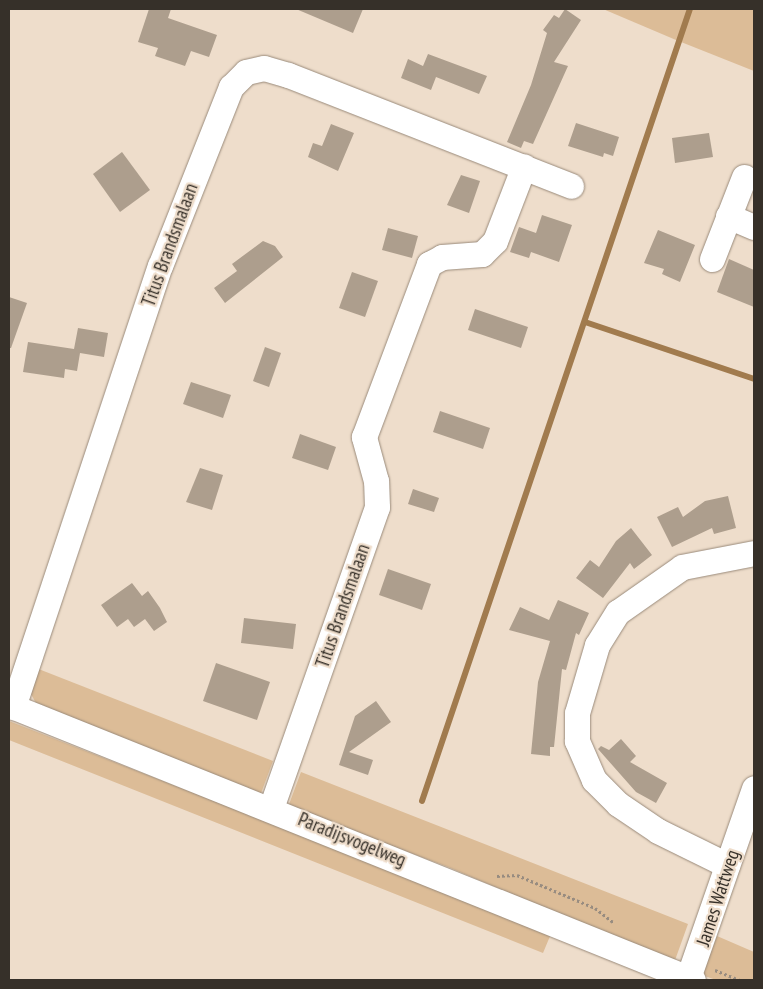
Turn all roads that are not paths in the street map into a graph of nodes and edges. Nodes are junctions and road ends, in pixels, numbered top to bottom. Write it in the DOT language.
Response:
graph roads {
  1 [pos="524,166"];
  2 [pos="744,177"];
  3 [pos="571,186"];
  4 [pos="728,216"];
  5 [pos="754,227"];
  6 [pos="712,259"];
  7 [pos="754,553"];
  8 [pos="11,706"];
  9 [pos="754,788"];
  10 [pos="271,808"];
  11 [pos="728,865"];
  12 [pos="691,979"];
  1 -- 3 [label="street, Titus Brandsmalaan"];
  1 -- 8 [label="street, Titus Brandsmalaan"];
  1 -- 10 [label="street, Titus Brandsmalaan"];
  2 -- 4 [label="street"];
  4 -- 5 [label="street"];
  4 -- 6 [label="street"];
  7 -- 11 [label="street"];
  8 -- 10 [label="street, Paradijsvogelweg"];
  9 -- 11 [label="street, James Wattweg"];
  10 -- 12 [label="street, Paradijsvogelweg"];
  11 -- 12 [label="street, James Wattweg"];
}
